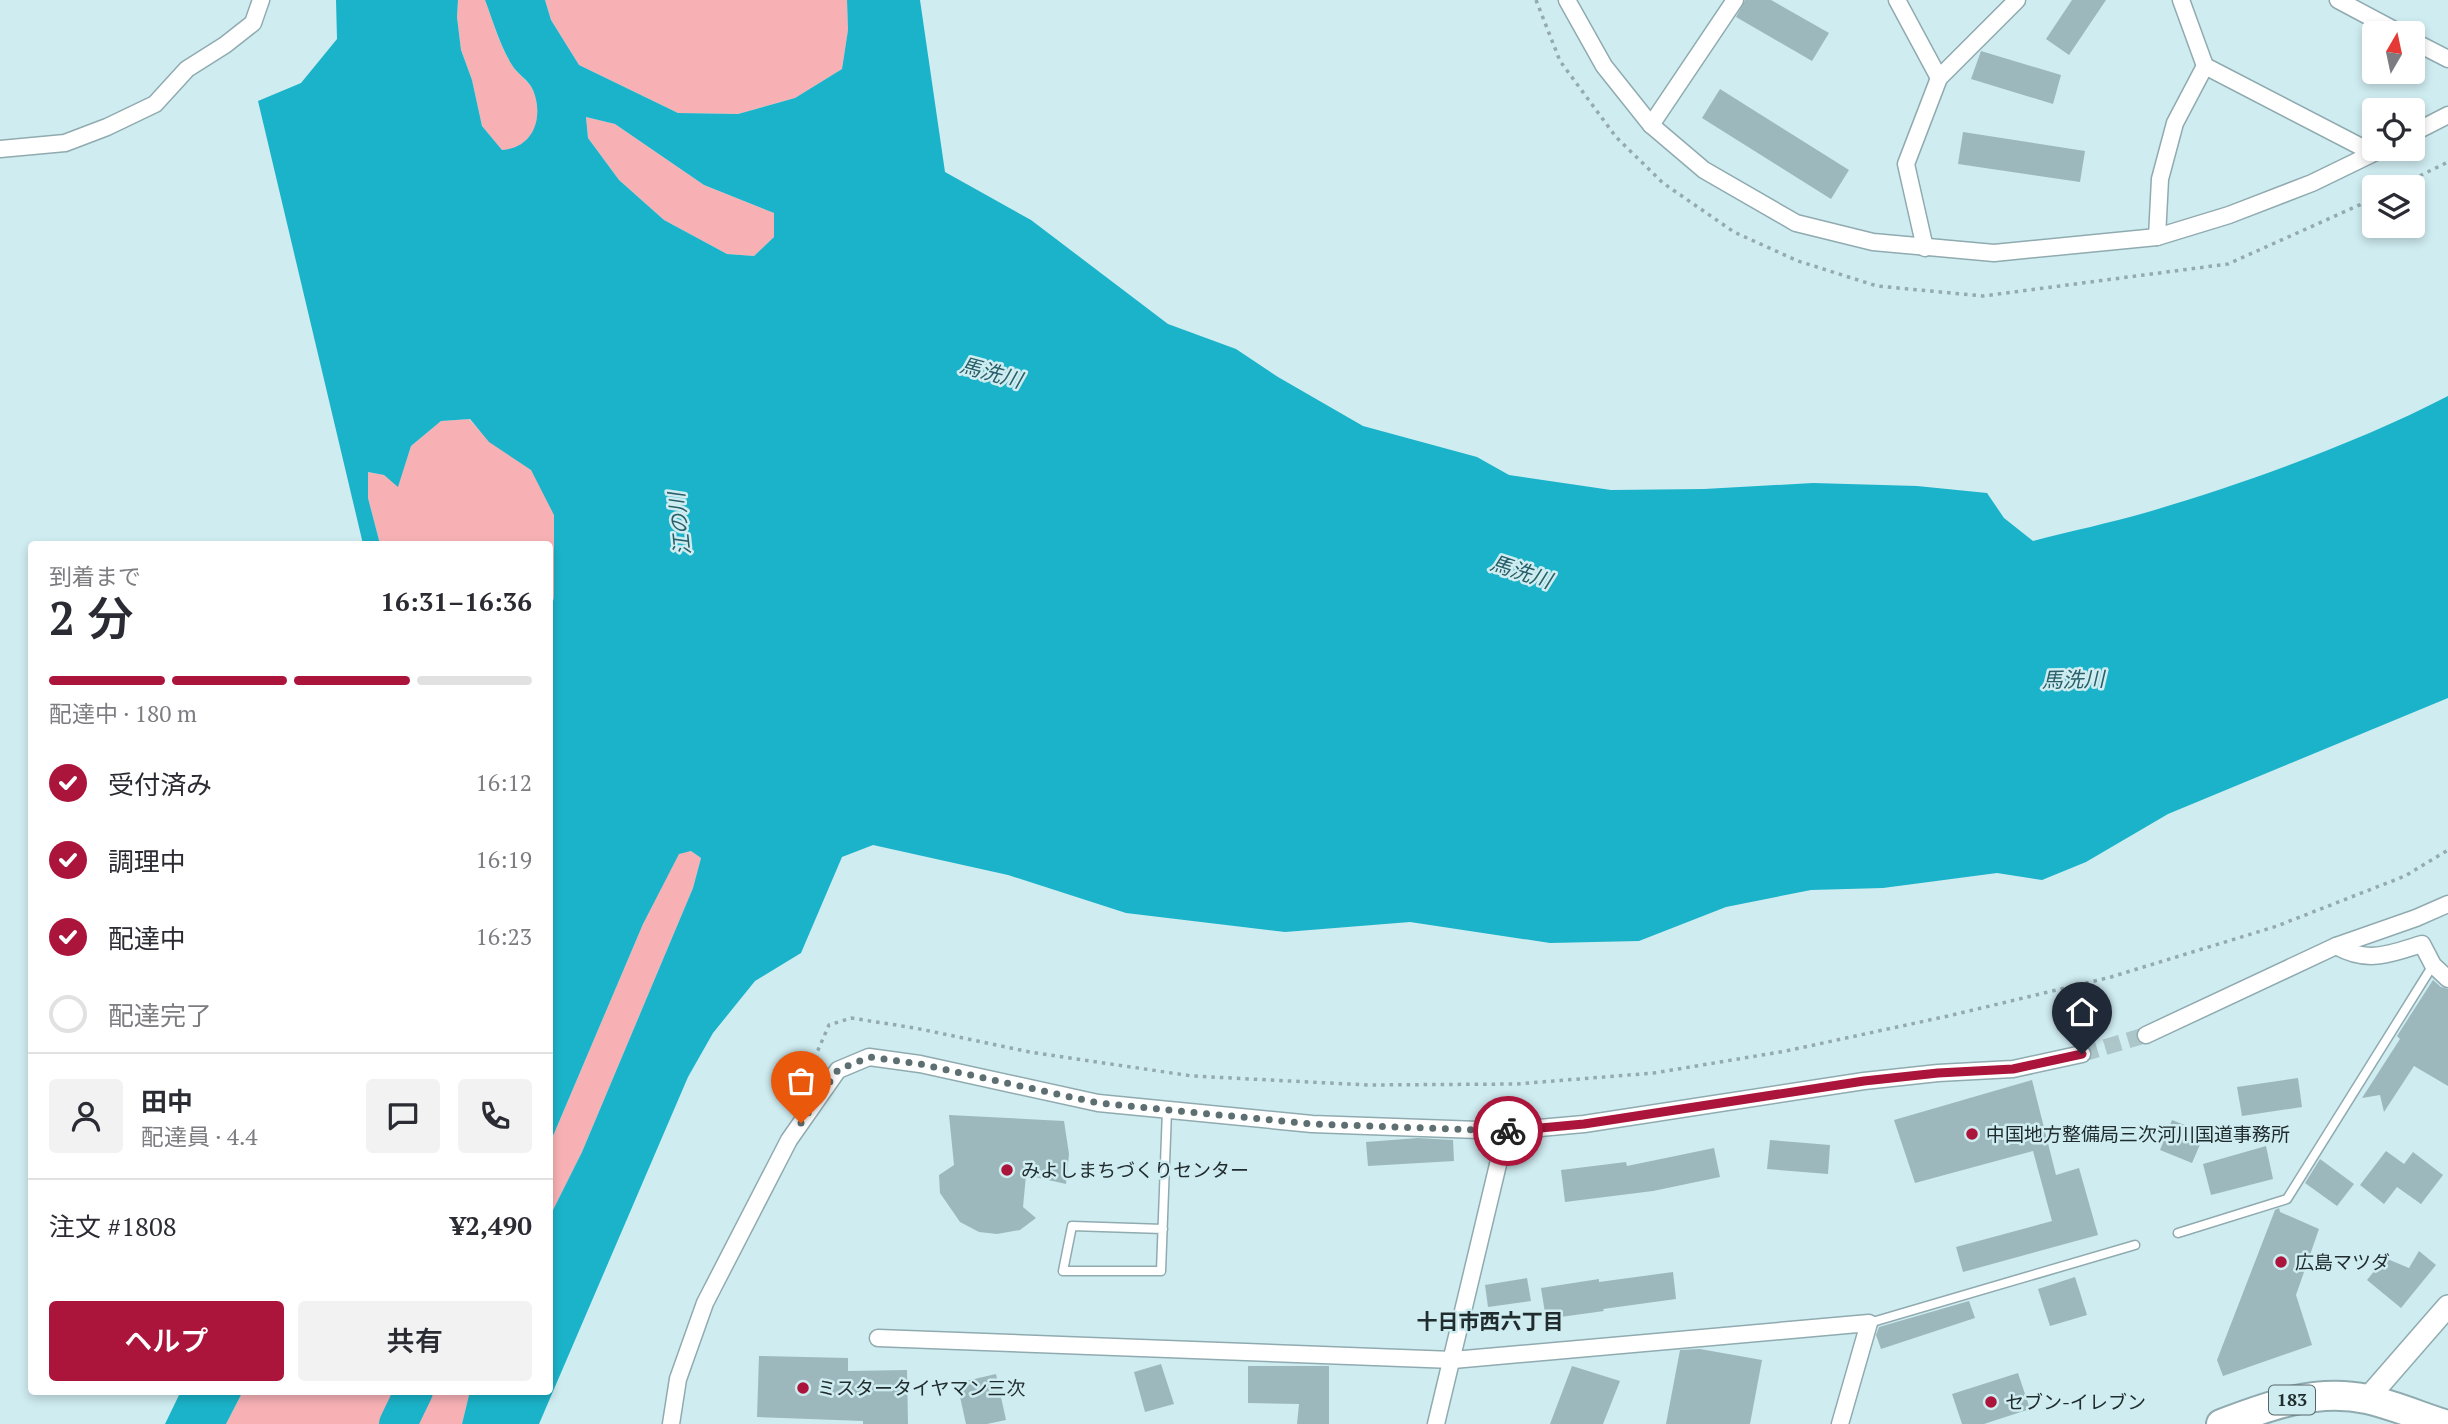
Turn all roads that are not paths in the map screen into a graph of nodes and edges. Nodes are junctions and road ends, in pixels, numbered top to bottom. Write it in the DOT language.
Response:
graph roads {
  1 [pos="261,0"];
  2 [pos="1567,0"];
  3 [pos="1735,0"];
  4 [pos="1897,0"];
  5 [pos="2017,0"];
  6 [pos="2181,0"];
  7 [pos="2338,0"];
  8 [pos="2377,21"];
  9 [pos="2426,48"];
  10 [pos="2448,59"];
  11 [pos="2205,66"];
  12 [pos="1939,78"];
  13 [pos="2448,116"];
  14 [pos="1651,125"];
  15 [pos="2425,127"];
  16 [pos="2362,143"];
  17 [pos="0,149"];
  18 [pos="2362,159"];
  19 [pos="2158,237"];
  20 [pos="1925,248"];
  21 [pos="2448,904"];
  22 [pos="2336,947"];
  23 [pos="2433,965"];
  24 [pos="2448,979"];
  25 [pos="2146,1034"];
  26 [pos="2082,1054"];
  27 [pos="1167,1110"];
  28 [pos="1506,1131"];
  29 [pos="1163,1229"];
  30 [pos="2178,1233"];
  31 [pos="2135,1245"];
  32 [pos="2448,1306"];
  33 [pos="1868,1323"];
  34 [pos="878,1338"];
  35 [pos="1453,1360"];
  36 [pos="2367,1399"];
  37 [pos="671,1424"];
  38 [pos="1436,1424"];
  39 [pos="1840,1424"];
  40 [pos="2221,1424"];
  41 [pos="2444,1424"];
  1 -- 17 [label="street"];
  2 -- 14 [label="street"];
  3 -- 14 [label="street"];
  4 -- 12 [label="street"];
  5 -- 12 [label="street"];
  6 -- 11 [label="street"];
  7 -- 8 [label="street"];
  9 -- 10 [label="street"];
  11 -- 16 [label="street"];
  11 -- 19 [label="street"];
  12 -- 20 [label="street"];
  13 -- 15 [label="street"];
  14 -- 20 [label="street"];
  18 -- 19 [label="street"];
  19 -- 20 [label="street"];
  21 -- 22 [label="street"];
  22 -- 23 [label="street"];
  22 -- 25 [label="street"];
  23 -- 24 [label="street"];
  23 -- 30 [label="lane"];
  26 -- 28 [label="street"];
  27 -- 28 [label="street"];
  27 -- 29 [label="lane"];
  27 -- 37 [label="street"];
  28 -- 35 [label="street"];
  29 -- 29 [label="lane"];
  31 -- 33 [label="lane"];
  32 -- 36 [label="street"];
  33 -- 35 [label="street"];
  33 -- 39 [label="street"];
  34 -- 35 [label="street"];
  35 -- 38 [label="street"];
  36 -- 40 [label="highway, 183"];
  36 -- 41 [label="highway, 183"];
}
